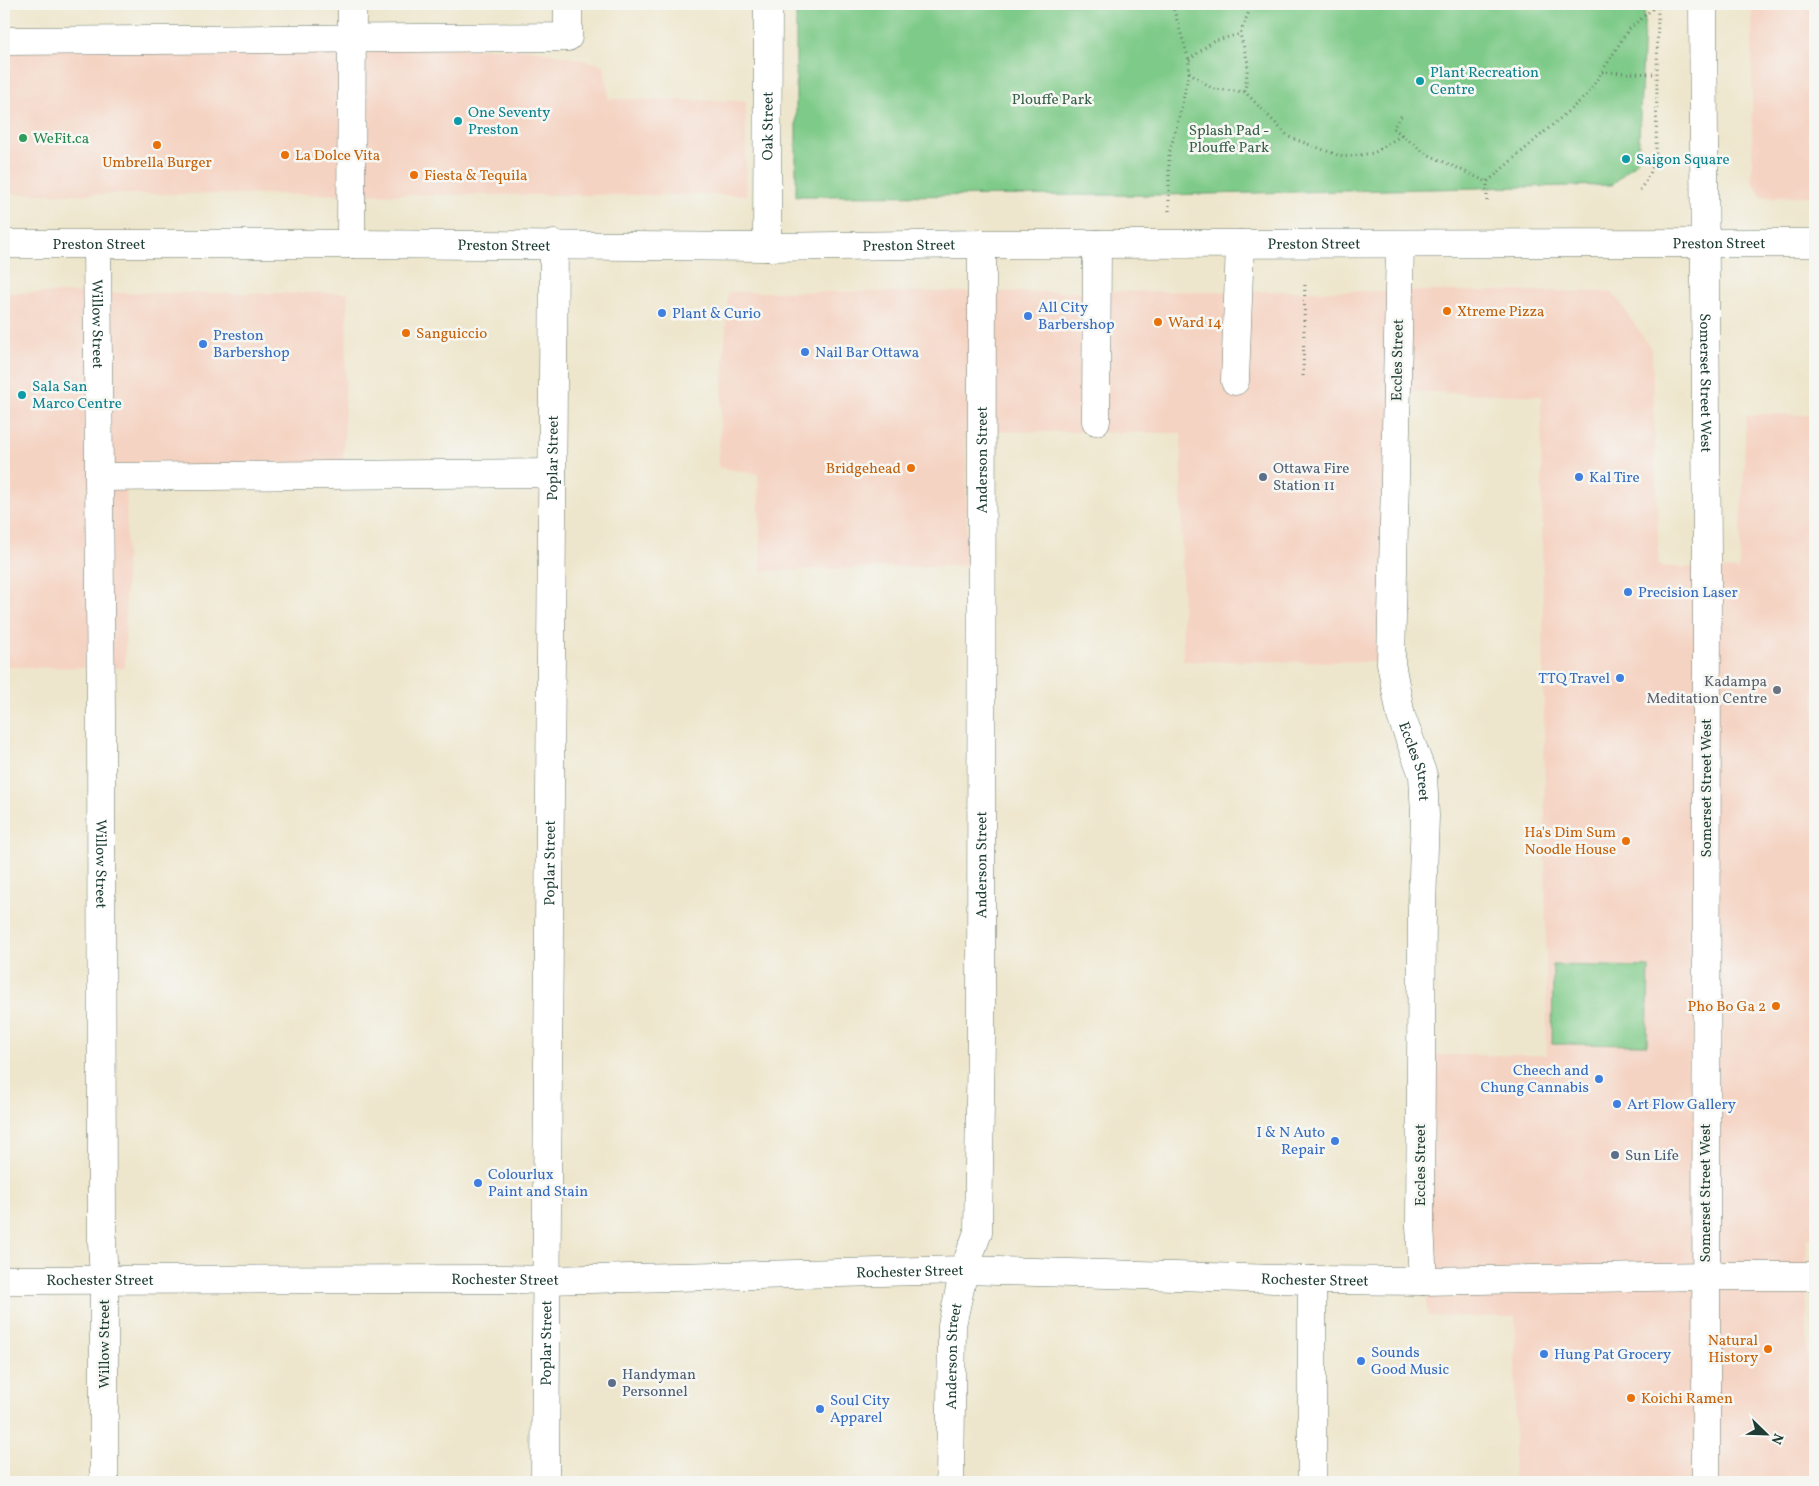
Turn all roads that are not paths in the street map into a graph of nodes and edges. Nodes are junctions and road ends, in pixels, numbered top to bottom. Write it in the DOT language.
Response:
graph roads {
  1 [pos="352,4"];
  2 [pos="568,4"];
  3 [pos="768,4"];
  4 [pos="1703,4"];
  5 [pos="352,40"];
  6 [pos="4,41"];
  7 [pos="1706,243"];
  8 [pos="1815,243"];
  9 [pos="4,244"];
  10 [pos="351,244"];
  11 [pos="554,244"];
  12 [pos="982,244"];
  13 [pos="1097,244"];
  14 [pos="1240,244"];
  15 [pos="1400,244"];
  16 [pos="97,245"];
  17 [pos="767,247"];
  18 [pos="1235,380"];
  19 [pos="1096,421"];
  20 [pos="552,474"];
  21 [pos="100,477"];
  22 [pos="964,1270"];
  23 [pos="1706,1276"];
  24 [pos="1815,1276"];
  25 [pos="104,1279"];
  26 [pos="4,1280"];
  27 [pos="546,1280"];
  28 [pos="1312,1280"];
  29 [pos="1423,1281"];
  30 [pos="104,1482"];
  31 [pos="545,1482"];
  32 [pos="950,1482"];
  33 [pos="1312,1482"];
  34 [pos="1706,1482"];
  1 -- 5 [label="street"];
  2 -- 5 [label="street"];
  3 -- 17 [label="street, Oak Street"];
  4 -- 7 [label="street, Somerset Street West"];
  5 -- 6 [label="street"];
  5 -- 10 [label="street"];
  7 -- 8 [label="street, Preston Street"];
  7 -- 15 [label="street, Preston Street"];
  7 -- 23 [label="street, Somerset Street West"];
  9 -- 16 [label="street, Preston Street"];
  10 -- 11 [label="street, Preston Street"];
  10 -- 16 [label="street, Preston Street"];
  11 -- 17 [label="street, Preston Street"];
  11 -- 20 [label="street, Poplar Street"];
  12 -- 13 [label="street, Preston Street"];
  12 -- 17 [label="street, Preston Street"];
  12 -- 22 [label="street, Anderson Street"];
  13 -- 14 [label="street, Preston Street"];
  13 -- 19 [label="street"];
  14 -- 15 [label="street, Preston Street"];
  14 -- 18 [label="street"];
  15 -- 29 [label="street, Eccles Street"];
  16 -- 21 [label="street, Willow Street"];
  20 -- 21 [label="street"];
  20 -- 27 [label="street, Poplar Street"];
  21 -- 25 [label="street, Willow Street"];
  22 -- 27 [label="street, Rochester Street"];
  22 -- 28 [label="street, Rochester Street"];
  22 -- 32 [label="street, Anderson Street"];
  23 -- 24 [label="street, Rochester Street"];
  23 -- 29 [label="street, Rochester Street"];
  23 -- 34 [label="street, Somerset Street West"];
  25 -- 26 [label="street, Rochester Street"];
  25 -- 27 [label="street, Rochester Street"];
  25 -- 30 [label="street, Willow Street"];
  27 -- 31 [label="street, Poplar Street"];
  28 -- 29 [label="street, Rochester Street"];
  28 -- 33 [label="street"];
}
